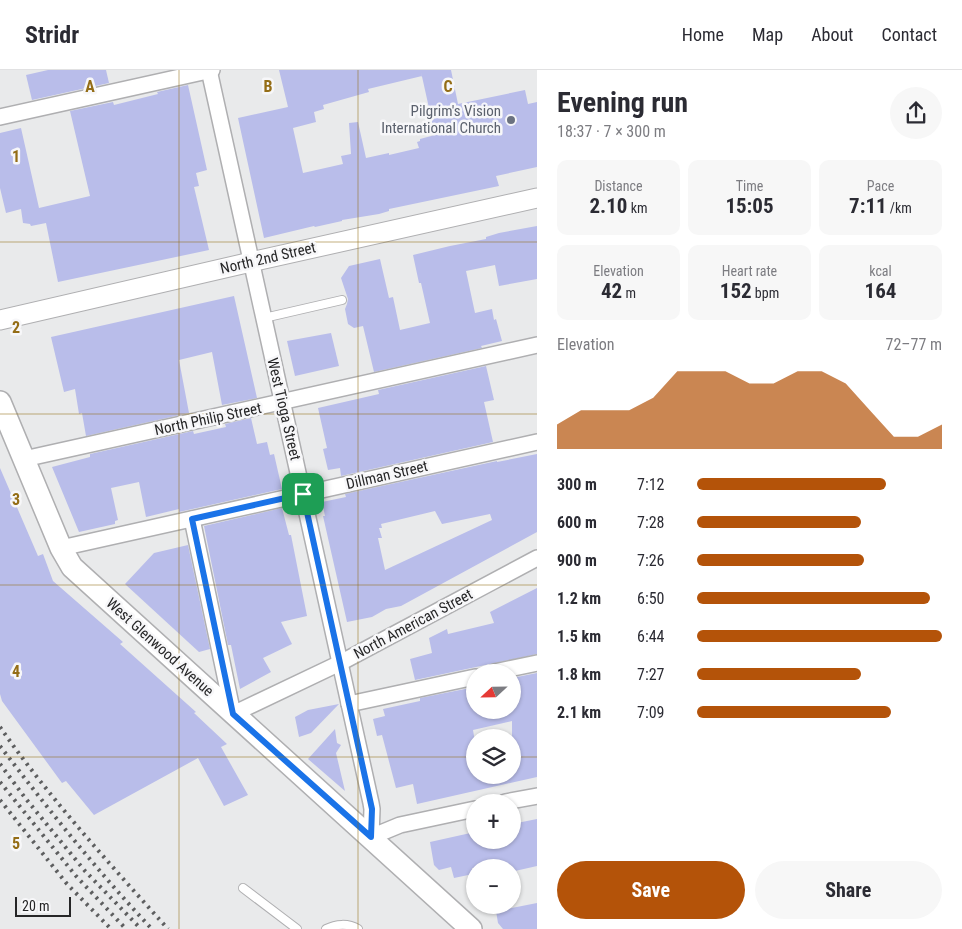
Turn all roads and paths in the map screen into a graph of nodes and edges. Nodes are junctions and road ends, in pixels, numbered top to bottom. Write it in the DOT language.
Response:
graph roads {
  1 [pos="210,70"];
  2 [pos="0,117"];
  3 [pos="537,198"];
  4 [pos="251,262"];
  5 [pos="342,300"];
  6 [pos="264,318"];
  7 [pos="0,320"];
  8 [pos="537,345"];
  9 [pos="0,402"];
  10 [pos="282,402"];
  11 [pos="537,442"];
  12 [pos="24,459"];
  13 [pos="303,494"];
  14 [pos="192,519"];
  15 [pos="61,548"];
  16 [pos="537,558"];
  17 [pos="340,663"];
  18 [pos="537,663"];
  19 [pos="521,666"];
  20 [pos="466,679"];
  21 [pos="349,704"];
  22 [pos="233,714"];
  23 [pos="537,796"];
  24 [pos="521,799"];
  25 [pos="466,811"];
  26 [pos="371,837"];
  27 [pos="244,888"];
  28 [pos="297,929"];
  29 [pos="326,929"];
  30 [pos="358,929"];
  31 [pos="471,929"];
  1 -- 2 [label="street"];
  1 -- 4 [label="street, West Tioga Street"];
  3 -- 4 [label="street, North 2nd Street"];
  4 -- 6 [label="street, West Tioga Street"];
  4 -- 7 [label="street, North 2nd Street"];
  5 -- 6 [label="lane"];
  6 -- 10 [label="street, West Tioga Street"];
  8 -- 10 [label="street, North Philip Street"];
  9 -- 12 [label="main road, West Glenwood Avenue"];
  10 -- 12 [label="street, North Philip Street"];
  10 -- 13 [label="street, West Tioga Street"];
  11 -- 13 [label="street, Dillman Street"];
  12 -- 15 [label="main road, West Glenwood Avenue"];
  13 -- 14 [label="street, Dillman Street"];
  13 -- 17 [label="street, West Tioga Street"];
  14 -- 15 [label="street, Dillman Street"];
  14 -- 22 [label="street"];
  15 -- 22 [label="main road, West Glenwood Avenue"];
  16 -- 17 [label="street, North American Street"];
  17 -- 21 [label="street, West Tioga Street"];
  17 -- 22 [label="street, North American Street"];
  18 -- 19 [label="street"];
  20 -- 21 [label="street"];
  21 -- 26 [label="street, West Tioga Street"];
  22 -- 26 [label="main road, West Glenwood Avenue"];
  23 -- 24 [label="street"];
  25 -- 26 [label="street"];
  26 -- 31 [label="main road, West Glenwood Avenue"];
  27 -- 28 [label="lane"];
  29 -- 30 [label="lane"];
}
